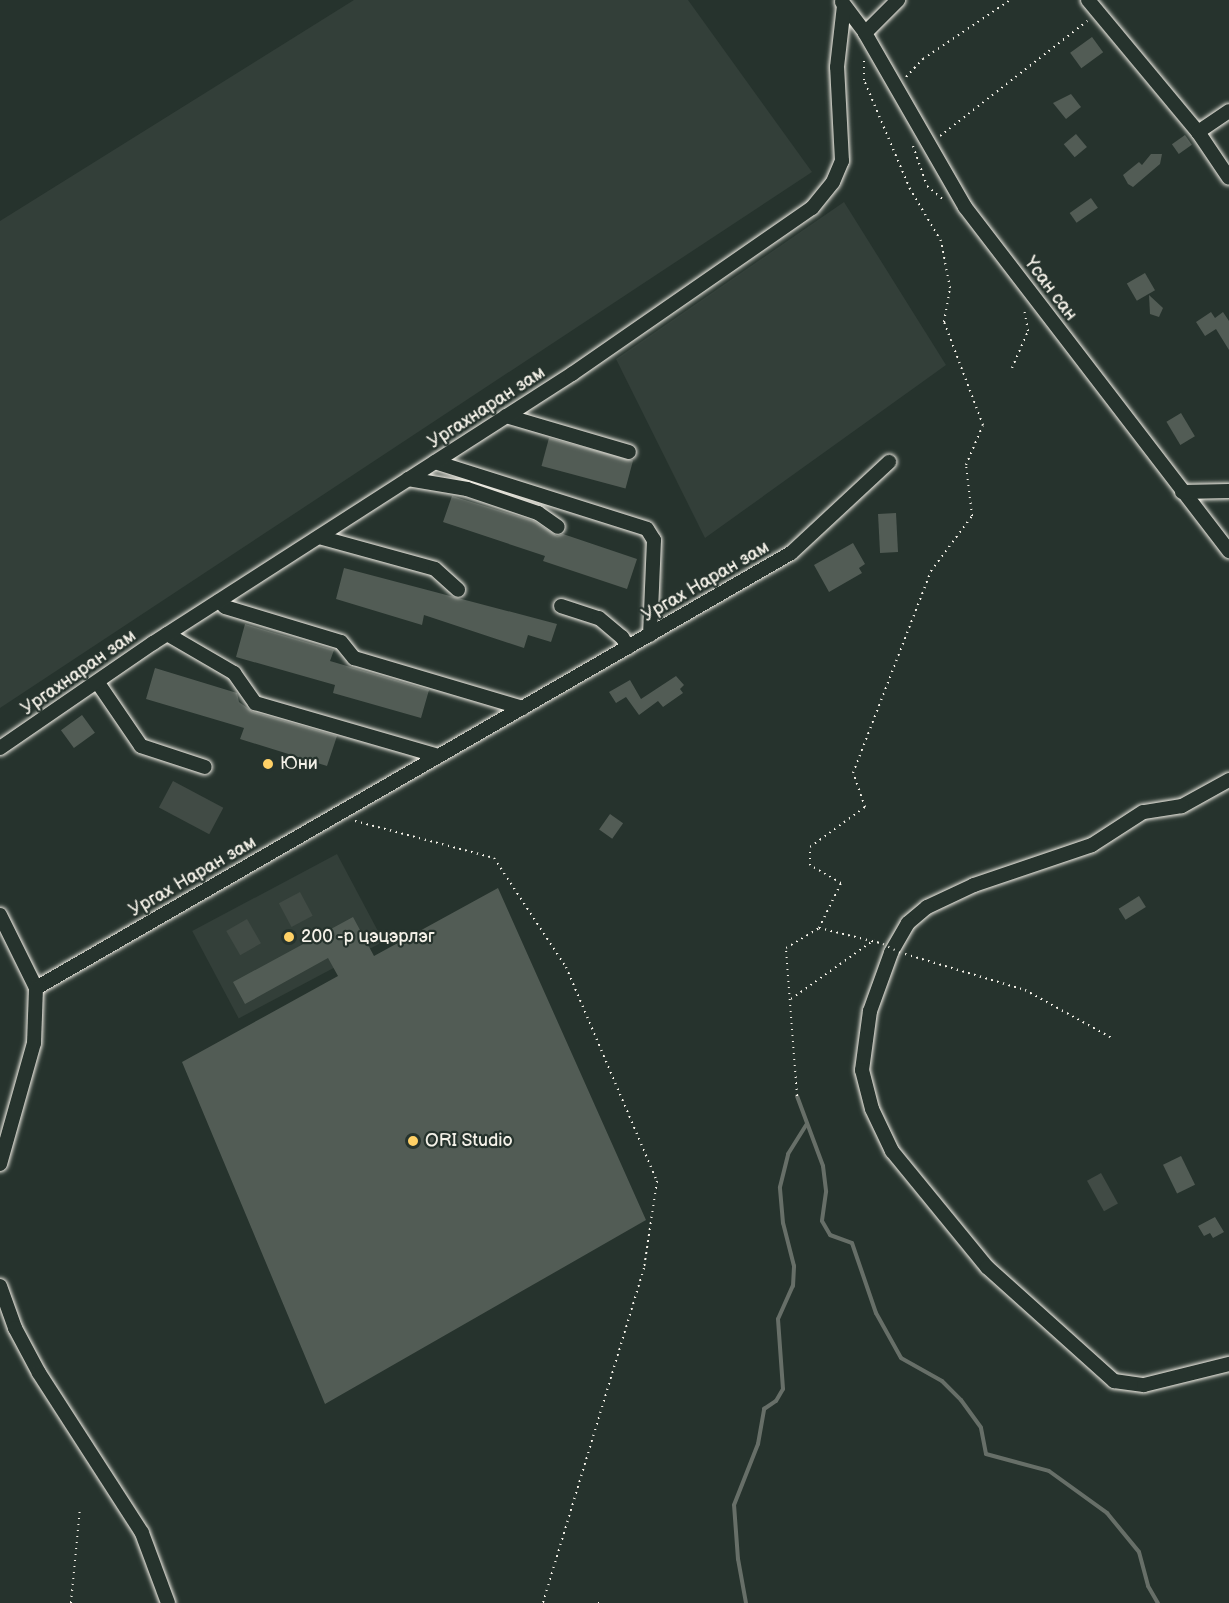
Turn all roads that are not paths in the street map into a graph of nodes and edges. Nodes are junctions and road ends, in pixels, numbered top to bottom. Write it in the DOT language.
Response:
graph roads {
  1 [pos="898,0"];
  2 [pos="1088,0"];
  3 [pos="842,3"];
  4 [pos="864,33"];
  5 [pos="1229,111"];
  6 [pos="1198,132"];
  7 [pos="1229,178"];
  8 [pos="506,416"];
  9 [pos="629,452"];
  10 [pos="435,462"];
  11 [pos="889,462"];
  12 [pos="408,479"];
  13 [pos="1229,491"];
  14 [pos="1182,492"];
  15 [pos="558,527"];
  16 [pos="319,537"];
  17 [pos="1229,551"];
  18 [pos="458,590"];
  19 [pos="219,601"];
  20 [pos="561,606"];
  21 [pos="167,634"];
  22 [pos="650,635"];
  23 [pos="627,648"];
  24 [pos="98,683"];
  25 [pos="523,708"];
  26 [pos="0,748"];
  27 [pos="439,756"];
  28 [pos="205,767"];
  29 [pos="1229,780"];
  30 [pos="0,915"];
  31 [pos="36,988"];
  32 [pos="10,1125"];
  33 [pos="0,1139"];
  34 [pos="0,1164"];
  35 [pos="0,1286"];
  36 [pos="1229,1364"];
  37 [pos="168,1603"];
  1 -- 4 [label="street"];
  2 -- 6 [label="street"];
  3 -- 4 [label="street, Үсан сан"];
  3 -- 8 [label="street, Ургахнаран зам"];
  4 -- 14 [label="street, Үсан сан"];
  5 -- 6 [label="street"];
  6 -- 7 [label="street"];
  8 -- 9 [label="street"];
  8 -- 10 [label="street, Ургахнаран зам"];
  10 -- 12 [label="street, Ургахнаран зам"];
  10 -- 22 [label="street"];
  11 -- 22 [label="street, Ургах Наран зам"];
  12 -- 15 [label="street"];
  12 -- 16 [label="street, Ургахнаран зам"];
  13 -- 14 [label="street"];
  14 -- 17 [label="street, Үсан сан"];
  16 -- 18 [label="street"];
  16 -- 19 [label="street, Ургахнаран зам"];
  19 -- 21 [label="street, Ургахнаран зам"];
  19 -- 25 [label="street"];
  20 -- 23 [label="street"];
  21 -- 24 [label="street, Ургахнаран зам"];
  21 -- 27 [label="street"];
  22 -- 23 [label="street, Ургах Наран зам"];
  23 -- 25 [label="street, Ургах Наран зам"];
  24 -- 26 [label="street, Ургахнаран зам"];
  24 -- 28 [label="street"];
  25 -- 27 [label="street, Ургах Наран зам"];
  27 -- 31 [label="street, Ургах Наран зам"];
  29 -- 36 [label="street"];
  30 -- 31 [label="street"];
  31 -- 32 [label="street"];
  32 -- 33 [label="street"];
  32 -- 34 [label="street"];
  35 -- 37 [label="street"];
}
